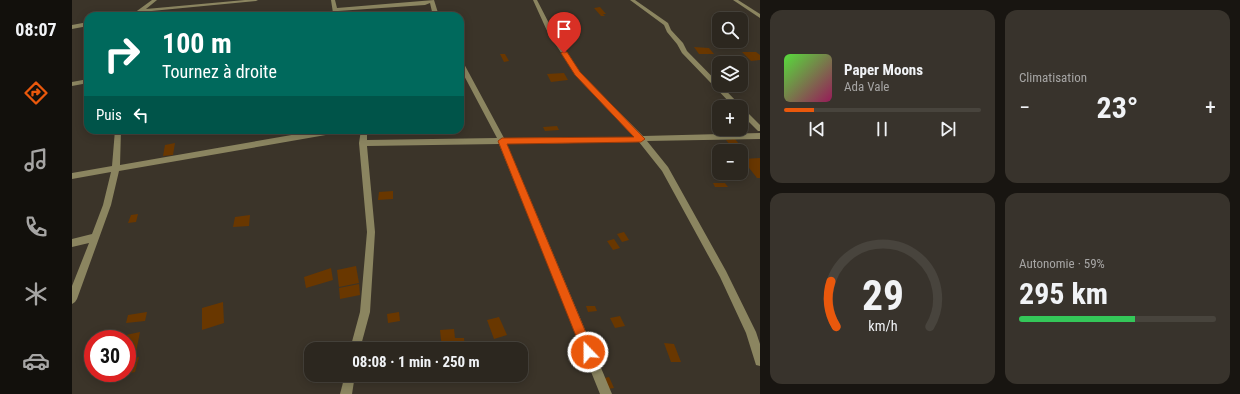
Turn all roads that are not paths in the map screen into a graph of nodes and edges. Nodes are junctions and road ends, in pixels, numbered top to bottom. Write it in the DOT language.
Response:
graph roads {
  1 [pos="155,0"];
  2 [pos="256,0"];
  3 [pos="333,0"];
  4 [pos="432,0"];
  5 [pos="535,0"];
  6 [pos="632,0"];
  7 [pos="735,0"];
  8 [pos="140,11"];
  9 [pos="335,12"];
  10 [pos="342,12"];
  11 [pos="435,12"];
  12 [pos="760,16"];
  13 [pos="84,25"];
  14 [pos="72,27"];
  15 [pos="464,70"];
  16 [pos="84,82"];
  17 [pos="72,84"];
  18 [pos="731,100"];
  19 [pos="748,117"];
  20 [pos="760,129"];
  21 [pos="118,134"];
  22 [pos="316,134"];
  23 [pos="364,134"];
  24 [pos="760,136"];
  25 [pos="641,139"];
  26 [pos="502,141"];
  27 [pos="363,143"];
  28 [pos="116,169"];
  29 [pos="72,176"];
  30 [pos="96,237"];
  31 [pos="72,243"];
  32 [pos="72,299"];
  33 [pos="357,342"];
  34 [pos="760,361"];
  35 [pos="349,382"];
  36 [pos="346,394"];
  37 [pos="606,394"];
  1 -- 8 [label="street"];
  2 -- 8 [label="street"];
  3 -- 9 [label="street"];
  4 -- 10 [label="street"];
  4 -- 11 [label="street"];
  5 -- 25 [label="street"];
  6 -- 18 [label="street"];
  7 -- 12 [label="street"];
  13 -- 14 [label="street"];
  15 -- 26 [label="street"];
  16 -- 17 [label="street"];
  19 -- 20 [label="street"];
  21 -- 28 [label="street"];
  22 -- 28 [label="street"];
  23 -- 27 [label="street"];
  24 -- 25 [label="street"];
  25 -- 26 [label="street"];
  25 -- 34 [label="street"];
  26 -- 27 [label="street"];
  26 -- 37 [label="street"];
  27 -- 33 [label="street"];
  28 -- 29 [label="street"];
  28 -- 30 [label="street"];
  30 -- 31 [label="street"];
  30 -- 32 [label="street"];
  35 -- 36 [label="street"];
}
